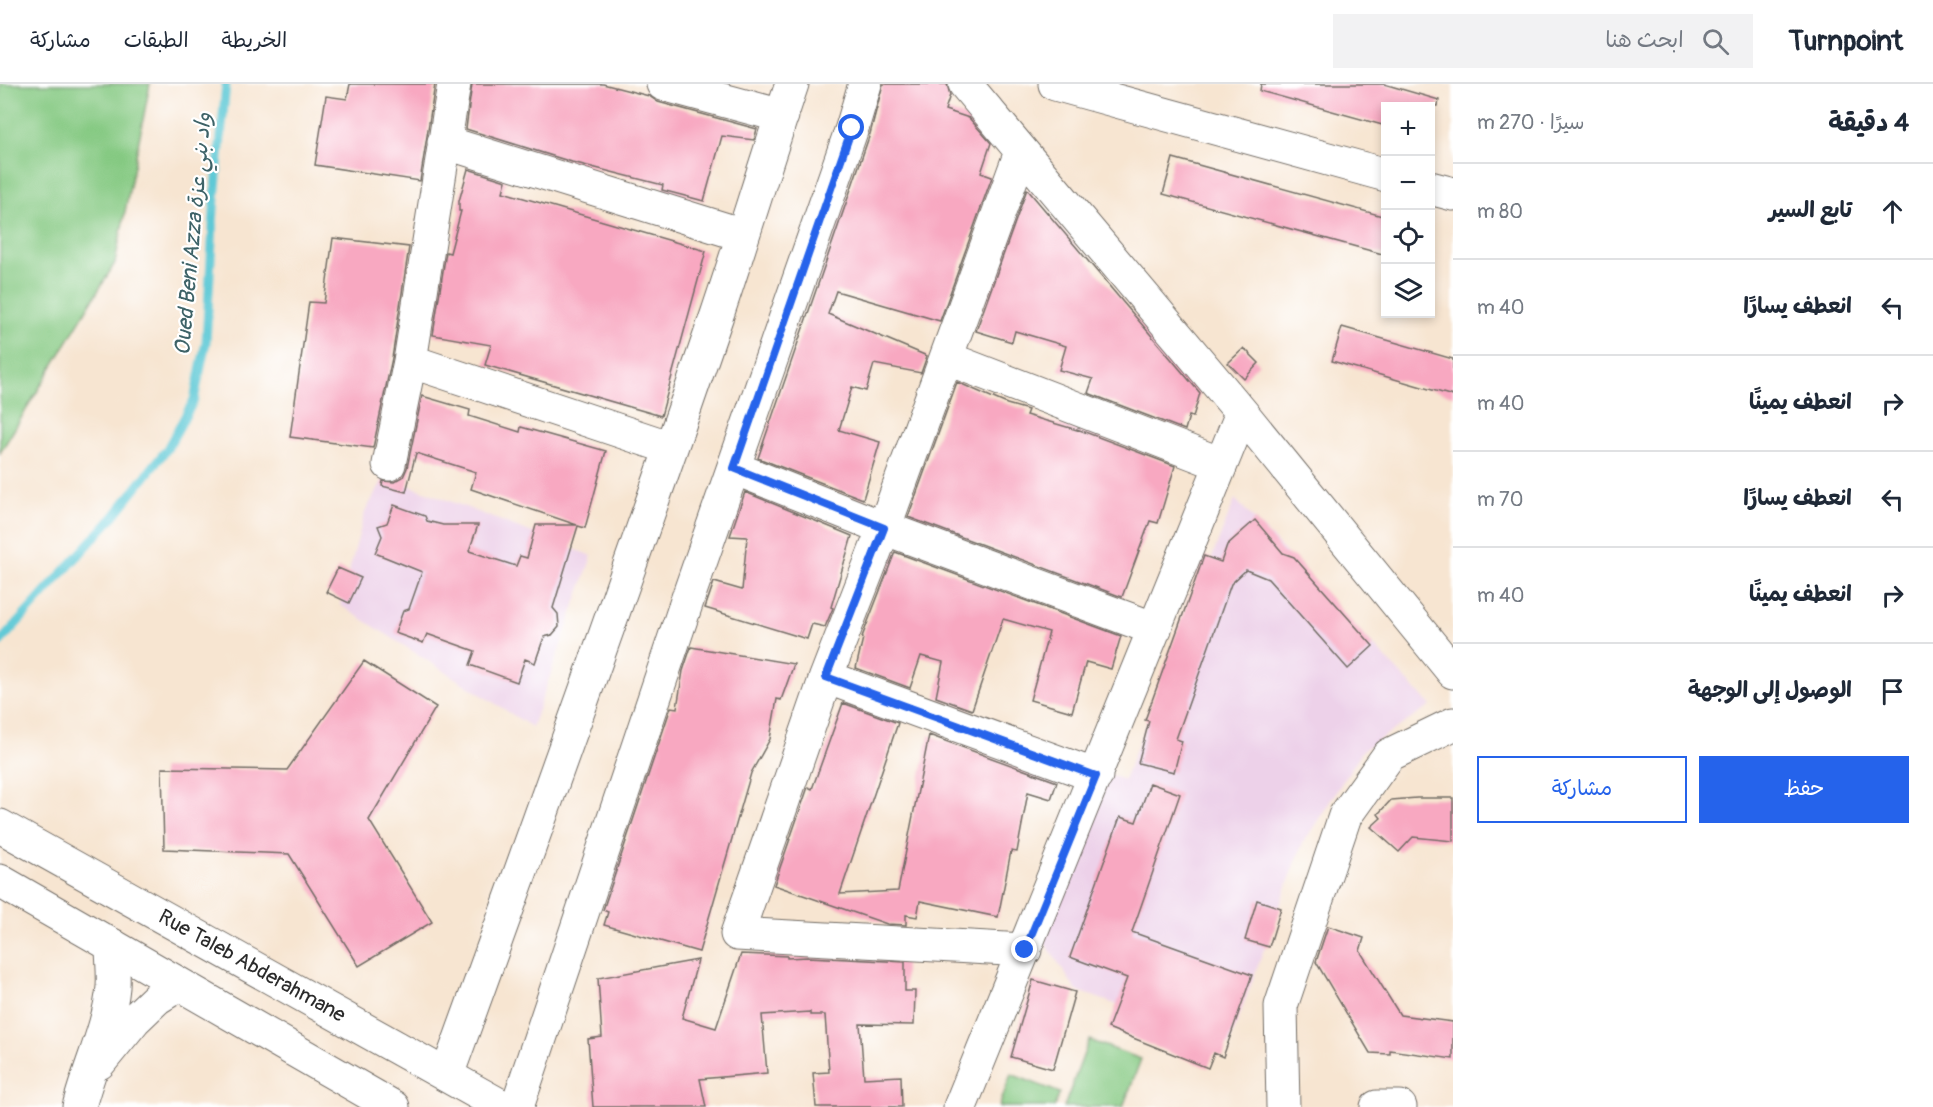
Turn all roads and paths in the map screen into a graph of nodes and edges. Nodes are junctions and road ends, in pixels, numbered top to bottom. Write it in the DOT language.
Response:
graph roads {
  1 [pos="454,84"];
  2 [pos="663,84"];
  3 [pos="792,84"];
  4 [pos="865,84"];
  5 [pos="964,84"];
  6 [pos="1055,84"];
  7 [pos="782,116"];
  8 [pos="444,142"];
  9 [pos="1021,152"];
  10 [pos="1381,174"];
  11 [pos="1435,189"];
  12 [pos="1453,194"];
  13 [pos="743,235"];
  14 [pos="946,358"];
  15 [pos="410,361"];
  16 [pos="1242,413"];
  17 [pos="670,448"];
  18 [pos="390,464"];
  19 [pos="1221,464"];
  20 [pos="734,468"];
  21 [pos="884,528"];
  22 [pos="1155,629"];
  23 [pos="1453,672"];
  24 [pos="826,677"];
  25 [pos="1453,724"];
  26 [pos="1096,776"];
  27 [pos="0,826"];
  28 [pos="0,881"];
  29 [pos="112,945"];
  30 [pos="1025,950"];
  31 [pos="178,985"];
  32 [pos="447,1075"];
  33 [pos="83,1092"];
  34 [pos="393,1107"];
  35 [pos="503,1107"];
  36 [pos="517,1107"];
  37 [pos="960,1107"];
  38 [pos="1283,1107"];
  39 [pos="1377,1107"];
  40 [pos="1400,1107"];
  1 -- 8 [label="street"];
  2 -- 7 [label="street"];
  3 -- 7 [label="street"];
  4 -- 20 [label="street"];
  5 -- 9 [label="street"];
  6 -- 10 [label="street"];
  7 -- 13 [label="street"];
  8 -- 13 [label="street"];
  8 -- 15 [label="street"];
  9 -- 14 [label="street"];
  9 -- 16 [label="street"];
  11 -- 12 [label="street"];
  13 -- 17 [label="street"];
  14 -- 19 [label="street"];
  14 -- 21 [label="street"];
  15 -- 17 [label="street"];
  15 -- 18 [label="street"];
  16 -- 19 [label="street"];
  16 -- 23 [label="street"];
  17 -- 32 [label="street"];
  19 -- 22 [label="street"];
  20 -- 21 [label="street"];
  20 -- 36 [label="street"];
  21 -- 22 [label="street"];
  21 -- 24 [label="street"];
  22 -- 26 [label="street"];
  24 -- 26 [label="street"];
  24 -- 30 [label="street"];
  25 -- 38 [label="street"];
  26 -- 30 [label="street"];
  27 -- 32 [label="street, Rue Taleb Abderahmane"];
  28 -- 29 [label="street"];
  29 -- 31 [label="street"];
  29 -- 33 [label="street"];
  30 -- 37 [label="street"];
  31 -- 33 [label="street"];
  31 -- 34 [label="street"];
  32 -- 35 [label="street, Rue Taleb Abderahmane"];
  39 -- 40 [label="street"];
}
